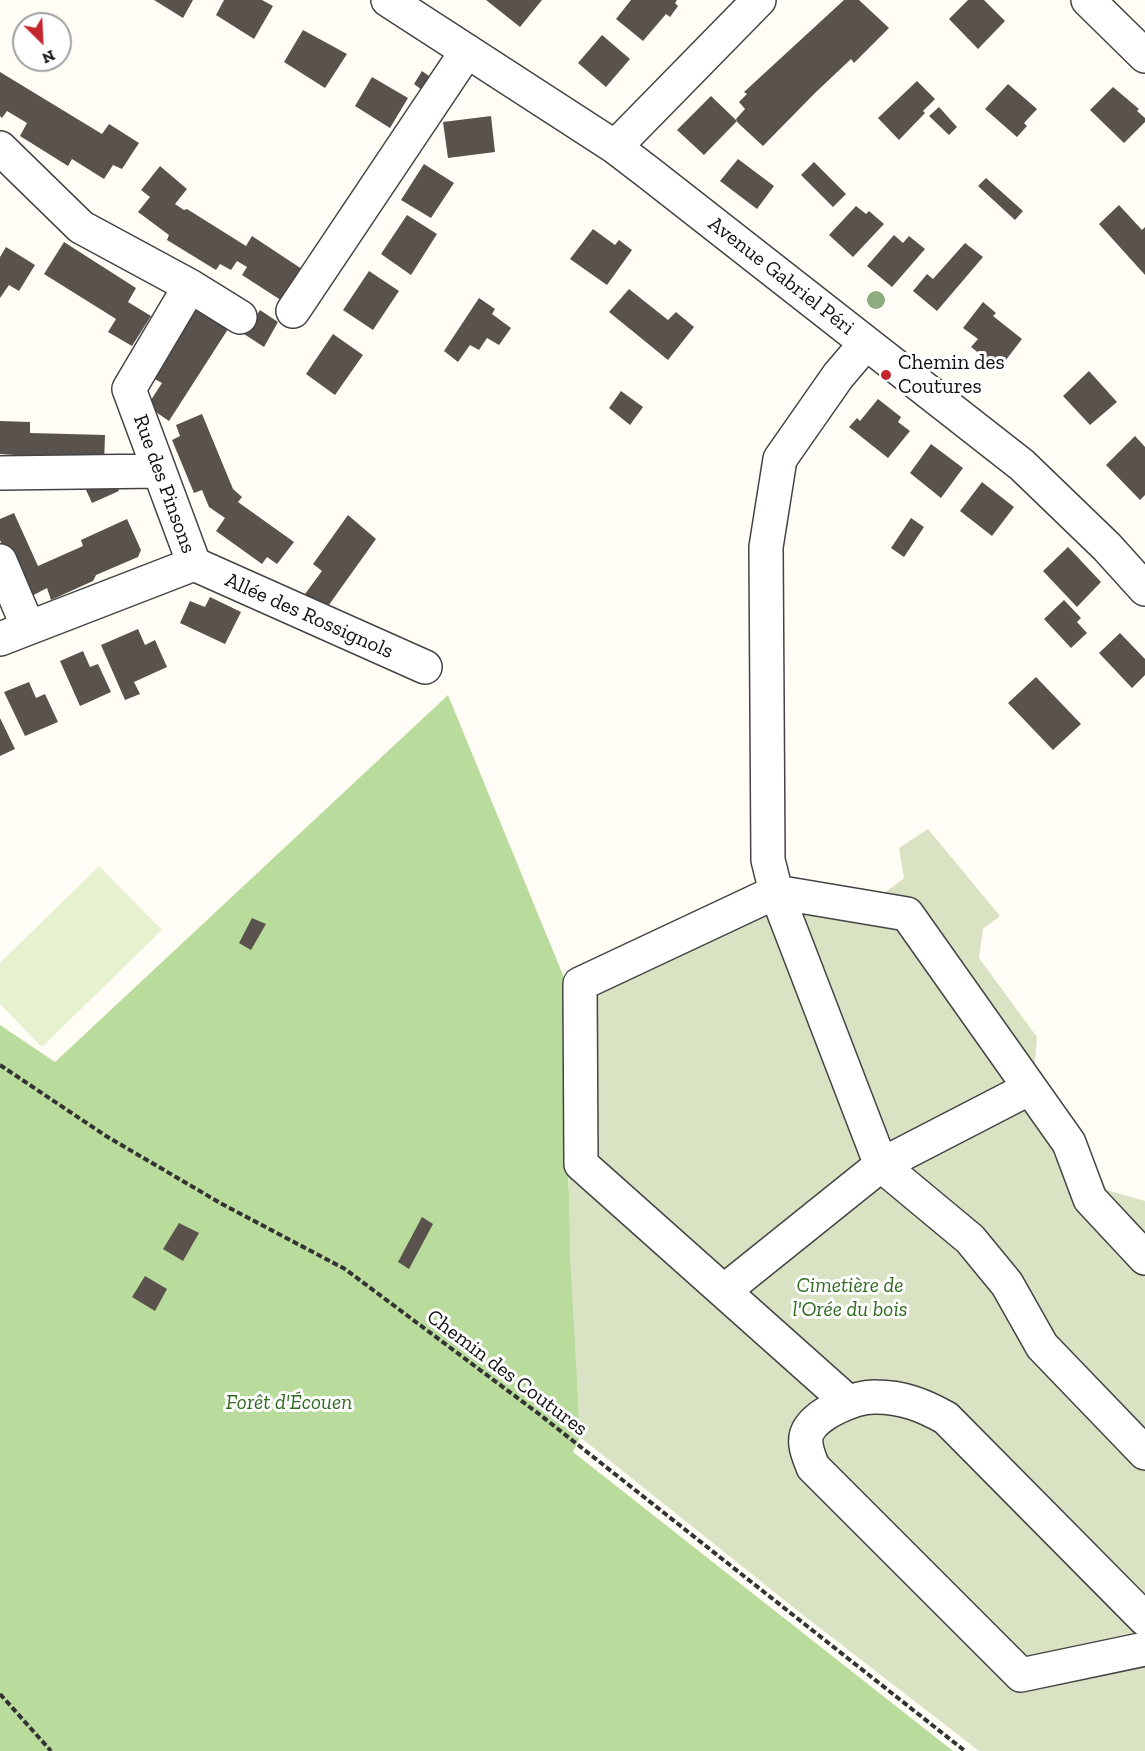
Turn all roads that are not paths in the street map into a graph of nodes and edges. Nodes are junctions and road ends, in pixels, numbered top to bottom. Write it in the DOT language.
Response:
graph roads {
  1 [pos="388,0"];
  2 [pos="759,0"];
  3 [pos="1088,0"];
  4 [pos="466,51"];
  5 [pos="1145,56"];
  6 [pos="615,147"];
  7 [pos="0,148"];
  8 [pos="190,286"];
  9 [pos="293,312"];
  10 [pos="240,317"];
  11 [pos="866,343"];
  12 [pos="159,471"];
  13 [pos="0,472"];
  14 [pos="0,561"];
  15 [pos="194,564"];
  16 [pos="1145,589"];
  17 [pos="14,633"];
  18 [pos="424,667"];
  19 [pos="776,892"];
  20 [pos="1030,1088"];
  21 [pos="881,1165"];
  22 [pos="1145,1258"];
  23 [pos="724,1291"];
  24 [pos="848,1402"];
  25 [pos="1145,1453"];
  26 [pos="1145,1619"];
  27 [pos="1145,1649"];
  1 -- 4 [label="street, Avenue Gabriel Péri"];
  2 -- 6 [label="street"];
  3 -- 5 [label="street"];
  4 -- 6 [label="street, Avenue Gabriel Péri"];
  4 -- 9 [label="street"];
  6 -- 11 [label="street, Avenue Gabriel Péri"];
  7 -- 8 [label="street"];
  8 -- 10 [label="street"];
  8 -- 12 [label="street, Rue des Pinsons"];
  11 -- 16 [label="street, Avenue Gabriel Péri"];
  11 -- 19 [label="street"];
  12 -- 13 [label="street"];
  12 -- 15 [label="street, Rue des Pinsons"];
  14 -- 17 [label="street"];
  15 -- 17 [label="street, Rue des Pinsons"];
  15 -- 18 [label="street, Allée des Rossignols"];
  19 -- 20 [label="street"];
  19 -- 21 [label="street"];
  19 -- 23 [label="street"];
  20 -- 21 [label="street"];
  20 -- 22 [label="street"];
  21 -- 23 [label="street"];
  21 -- 25 [label="street"];
  23 -- 24 [label="street"];
  24 -- 26 [label="street"];
  24 -- 27 [label="street"];
}
